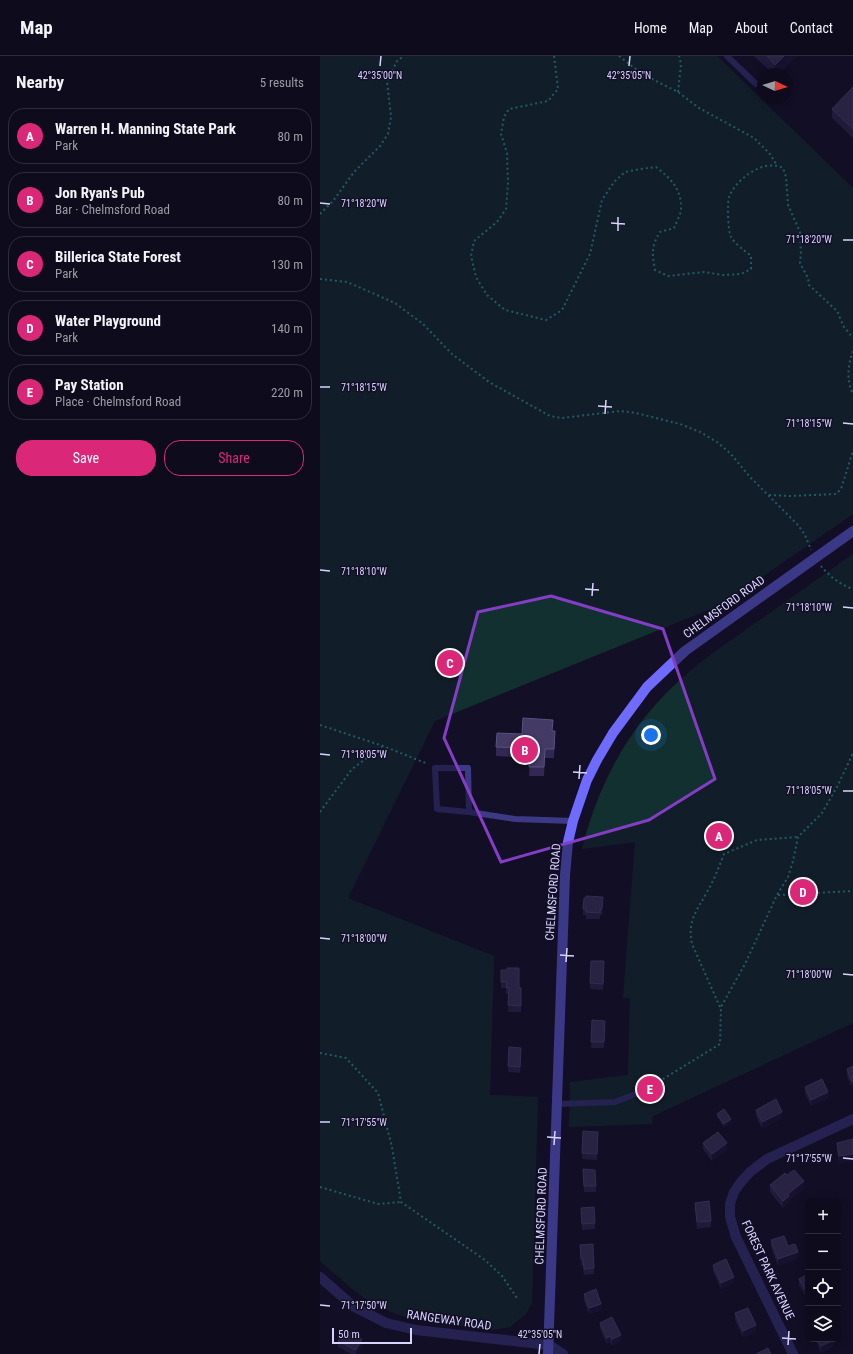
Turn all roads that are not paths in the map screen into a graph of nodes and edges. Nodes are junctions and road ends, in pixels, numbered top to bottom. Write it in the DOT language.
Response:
graph roads {
  1 [pos="727,56"];
  2 [pos="756,84"];
  3 [pos="853,531"];
  4 [pos="469,812"];
  5 [pos="573,821"];
  6 [pos="643,1091"];
  7 [pos="558,1104"];
  8 [pos="853,1119"];
  9 [pos="320,1277"];
  10 [pos="549,1350"];
  11 [pos="563,1354"];
  12 [pos="793,1354"];
  1 -- 2 [label="lane"];
  3 -- 5 [label="main road, CHELMSFORD ROAD"];
  4 -- 4 [label="lane"];
  4 -- 5 [label="lane"];
  5 -- 7 [label="main road, CHELMSFORD ROAD"];
  6 -- 7 [label="lane"];
  7 -- 10 [label="main road, CHELMSFORD ROAD"];
  8 -- 12 [label="street, FOREST PARK AVENUE"];
  9 -- 10 [label="street, RANGEWAY ROAD"];
  10 -- 11 [label="street, RANGEWAY ROAD"];
}
